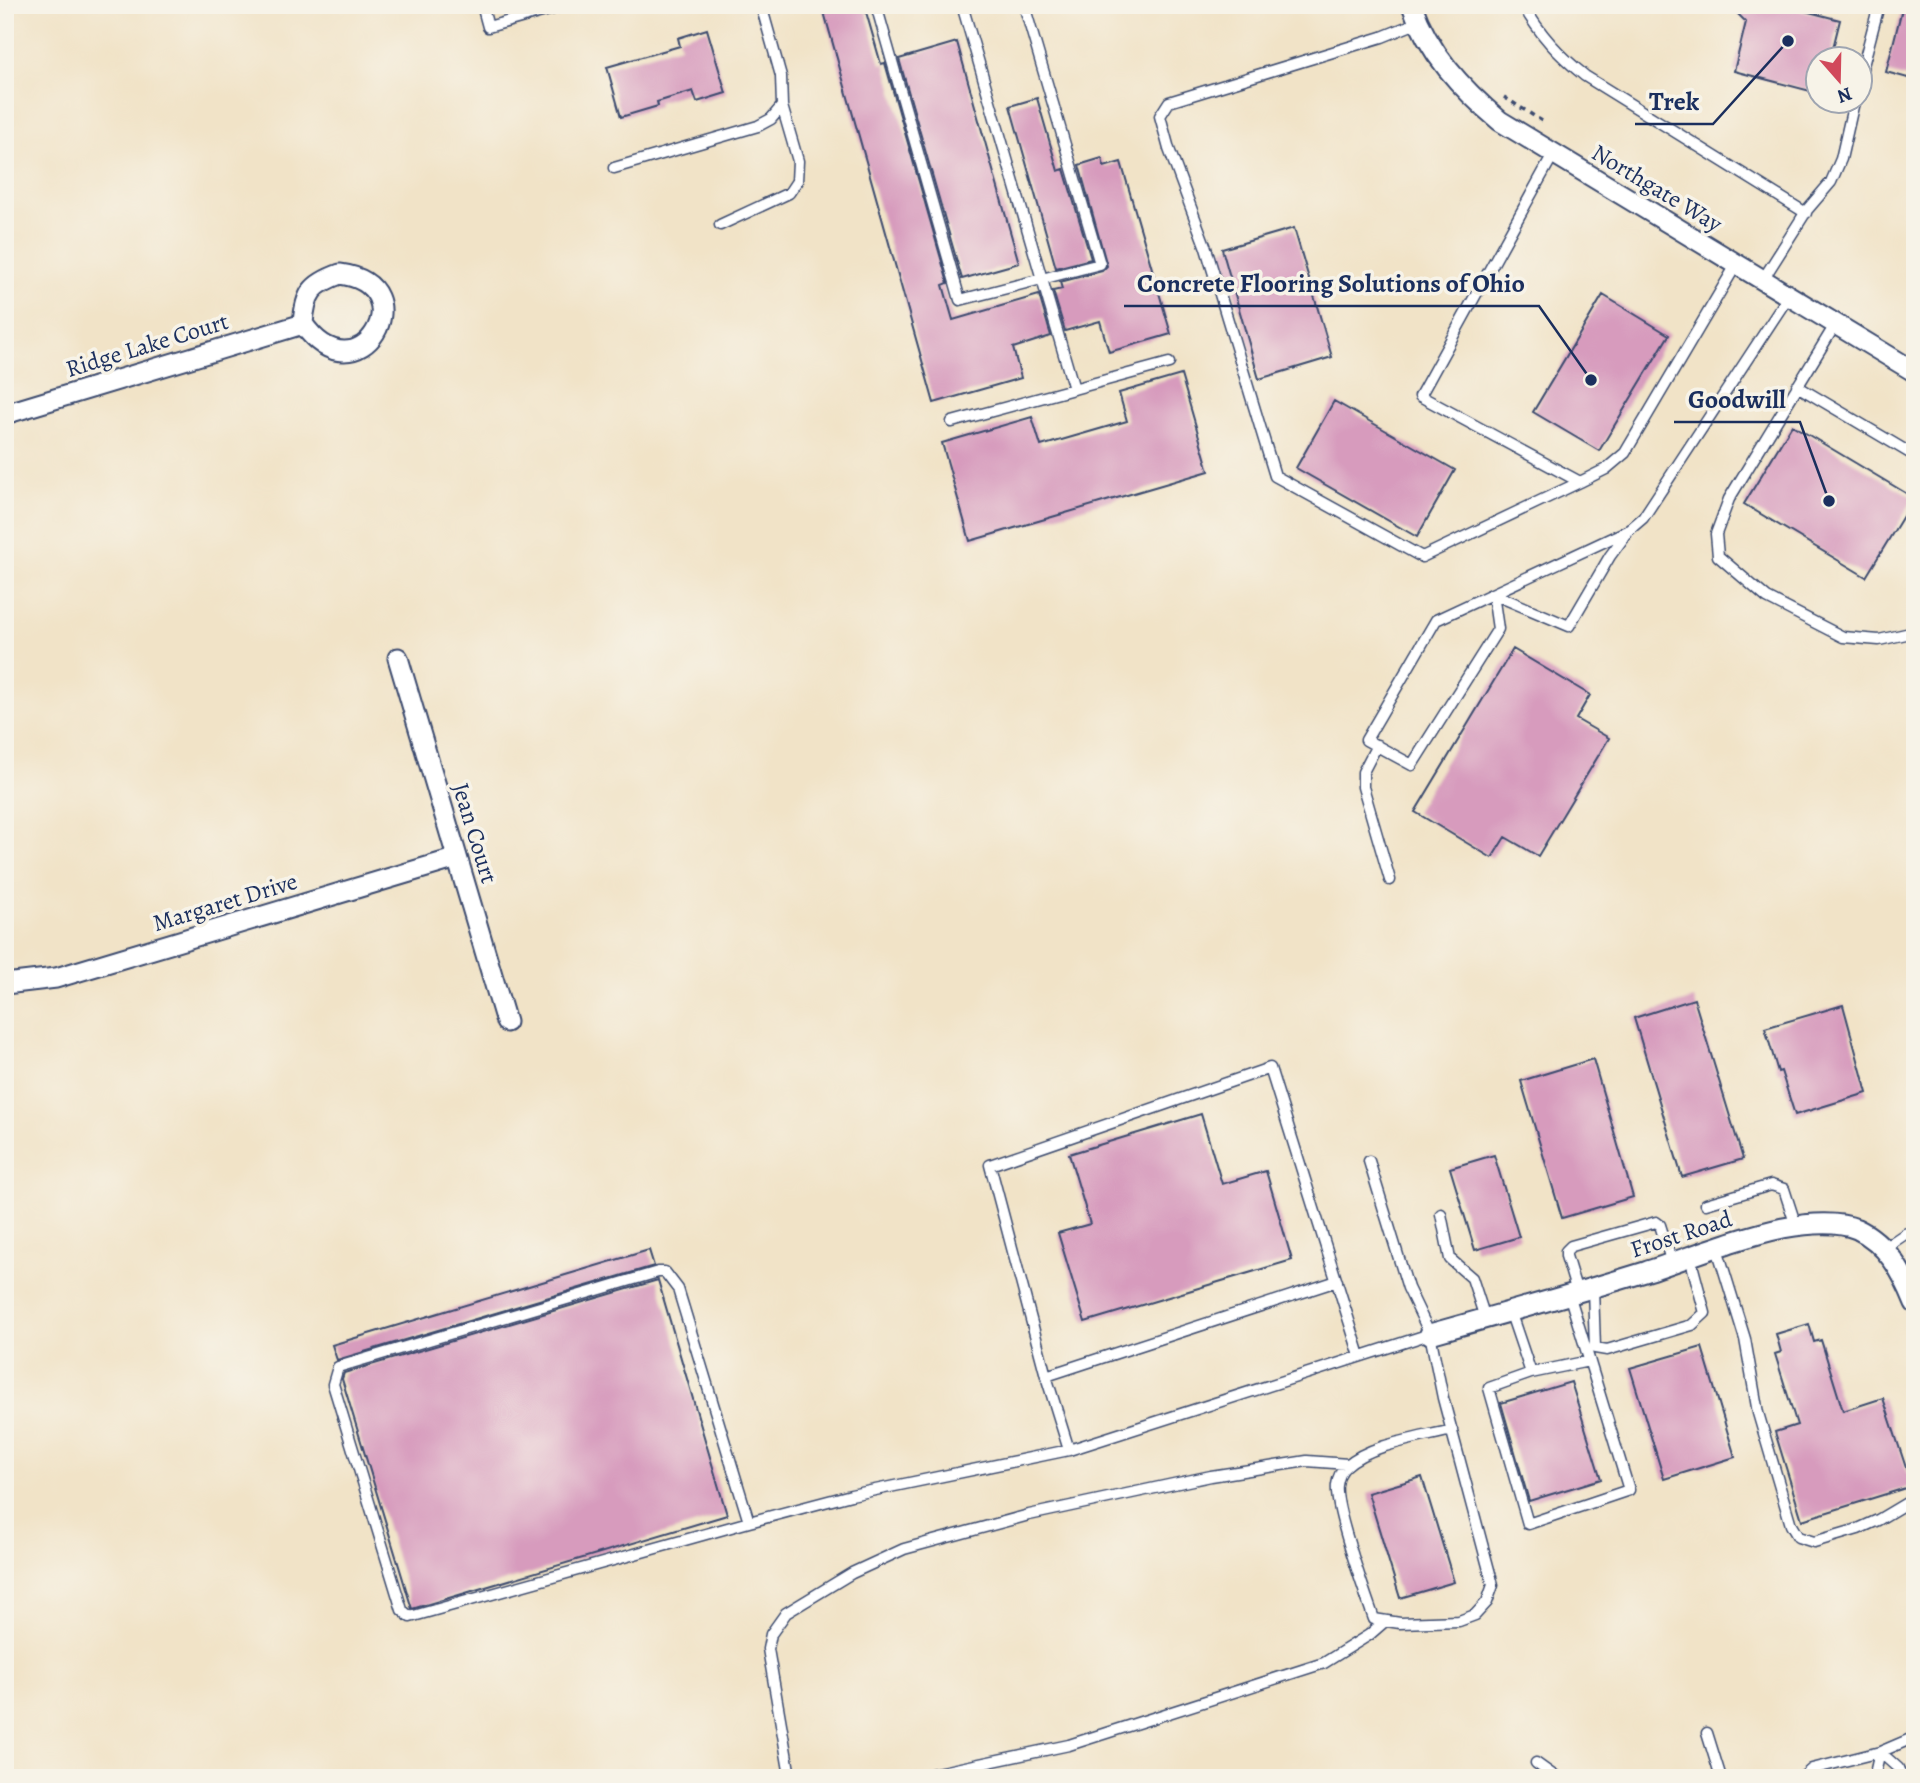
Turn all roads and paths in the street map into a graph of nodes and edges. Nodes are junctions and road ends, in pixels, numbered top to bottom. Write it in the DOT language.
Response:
graph roads {
  1 [pos="482,5"];
  2 [pos="567,5"];
  3 [pos="761,5"];
  4 [pos="876,5"];
  5 [pos="962,5"];
  6 [pos="1024,5"];
  7 [pos="1523,5"];
  8 [pos="1879,5"];
  9 [pos="1415,14"];
  10 [pos="1868,46"];
  11 [pos="782,106"];
  12 [pos="1851,116"];
  13 [pos="1554,153"];
  14 [pos="614,168"];
  15 [pos="1806,213"];
  16 [pos="720,225"];
  17 [pos="1736,265"];
  18 [pos="1042,279"];
  19 [pos="1762,281"];
  20 [pos="1788,297"];
  21 [pos="303,324"];
  22 [pos="1835,325"];
  23 [pos="1169,363"];
  24 [pos="1915,372"];
  25 [pos="1797,386"];
  26 [pos="1074,389"];
  27 [pos="5,414"];
  28 [pos="952,422"];
  29 [pos="1915,456"];
  30 [pos="1580,482"];
  31 [pos="1629,530"];
  32 [pos="1493,594"];
  33 [pos="1915,632"];
  34 [pos="398,658"];
  35 [pos="1377,745"];
  36 [pos="457,858"];
  37 [pos="1390,880"];
  38 [pos="5,984"];
  39 [pos="506,1022"];
  40 [pos="1369,1161"];
  41 [pos="1706,1204"];
  42 [pos="1441,1214"];
  43 [pos="1796,1227"];
  44 [pos="1915,1230"];
  45 [pos="1717,1248"];
  46 [pos="1884,1249"];
  47 [pos="1681,1260"];
  48 [pos="1337,1281"];
  49 [pos="1580,1291"];
  50 [pos="1915,1303"];
  51 [pos="1510,1311"];
  52 [pos="1485,1318"];
  53 [pos="1430,1334"];
  54 [pos="1360,1356"];
  55 [pos="1590,1361"];
  56 [pos="1531,1373"];
  57 [pos="1046,1376"];
  58 [pos="1452,1430"];
  59 [pos="1069,1450"];
  60 [pos="1348,1464"];
  61 [pos="1915,1498"];
  62 [pos="749,1522"];
  63 [pos="1384,1622"];
  64 [pos="1707,1733"];
  65 [pos="1915,1737"];
  66 [pos="1880,1752"];
  67 [pos="1536,1763"];
  68 [pos="793,1778"];
  69 [pos="912,1778"];
  70 [pos="1557,1778"];
  71 [pos="1721,1778"];
  72 [pos="1802,1778"];
  73 [pos="1874,1778"];
  74 [pos="1902,1778"];
  1 -- 2 [label="lane"];
  3 -- 11 [label="lane"];
  4 -- 18 [label="lane"];
  5 -- 18 [label="lane"];
  6 -- 18 [label="lane"];
  7 -- 15 [label="lane"];
  8 -- 10 [label="lane"];
  9 -- 13 [label="street, Northgate Way"];
  9 -- 30 [label="lane"];
  11 -- 14 [label="lane"];
  11 -- 16 [label="lane"];
  12 -- 15 [label="lane"];
  13 -- 17 [label="street, Northgate Way"];
  13 -- 30 [label="lane"];
  15 -- 19 [label="lane"];
  17 -- 19 [label="street, Northgate Way"];
  17 -- 30 [label="lane"];
  18 -- 26 [label="lane"];
  19 -- 20 [label="street, Northgate Way"];
  20 -- 22 [label="street, Northgate Way"];
  20 -- 31 [label="lane"];
  21 -- 21 [label="street"];
  21 -- 27 [label="street, Ridge Lake Court"];
  22 -- 24 [label="street, Northgate Way"];
  22 -- 25 [label="lane"];
  23 -- 26 [label="lane"];
  25 -- 29 [label="lane"];
  25 -- 33 [label="lane"];
  26 -- 28 [label="lane"];
  31 -- 32 [label="lane"];
  31 -- 32 [label="lane"];
  32 -- 35 [label="lane"];
  32 -- 35 [label="lane"];
  34 -- 36 [label="street, Jean Court"];
  35 -- 37 [label="lane"];
  36 -- 38 [label="street, Margaret Drive"];
  36 -- 39 [label="street, Jean Court"];
  40 -- 53 [label="lane"];
  41 -- 43 [label="lane"];
  42 -- 52 [label="lane"];
  43 -- 45 [label="street, Frost Road"];
  43 -- 46 [label="street, Frost Road"];
  44 -- 46 [label="lane"];
  45 -- 47 [label="street, Frost Road"];
  45 -- 61 [label="lane"];
  46 -- 50 [label="street, Frost Road"];
  47 -- 49 [label="street, Frost Road"];
  47 -- 49 [label="lane"];
  47 -- 49 [label="lane"];
  48 -- 54 [label="lane"];
  48 -- 57 [label="lane"];
  48 -- 57 [label="lane"];
  49 -- 51 [label="street, Frost Road"];
  49 -- 55 [label="lane"];
  51 -- 52 [label="street, Frost Road"];
  51 -- 56 [label="lane"];
  52 -- 53 [label="street, Frost Road"];
  53 -- 54 [label="lane"];
  53 -- 58 [label="lane"];
  54 -- 59 [label="lane"];
  55 -- 56 [label="lane"];
  55 -- 56 [label="lane"];
  57 -- 59 [label="lane"];
  58 -- 60 [label="lane"];
  58 -- 63 [label="lane"];
  59 -- 62 [label="lane"];
  60 -- 63 [label="lane"];
  60 -- 68 [label="lane"];
  62 -- 62 [label="lane"];
  63 -- 69 [label="lane"];
  64 -- 71 [label="lane"];
  65 -- 66 [label="lane"];
  66 -- 72 [label="lane"];
  66 -- 73 [label="lane"];
  66 -- 74 [label="lane"];
  67 -- 70 [label="lane"];
}
